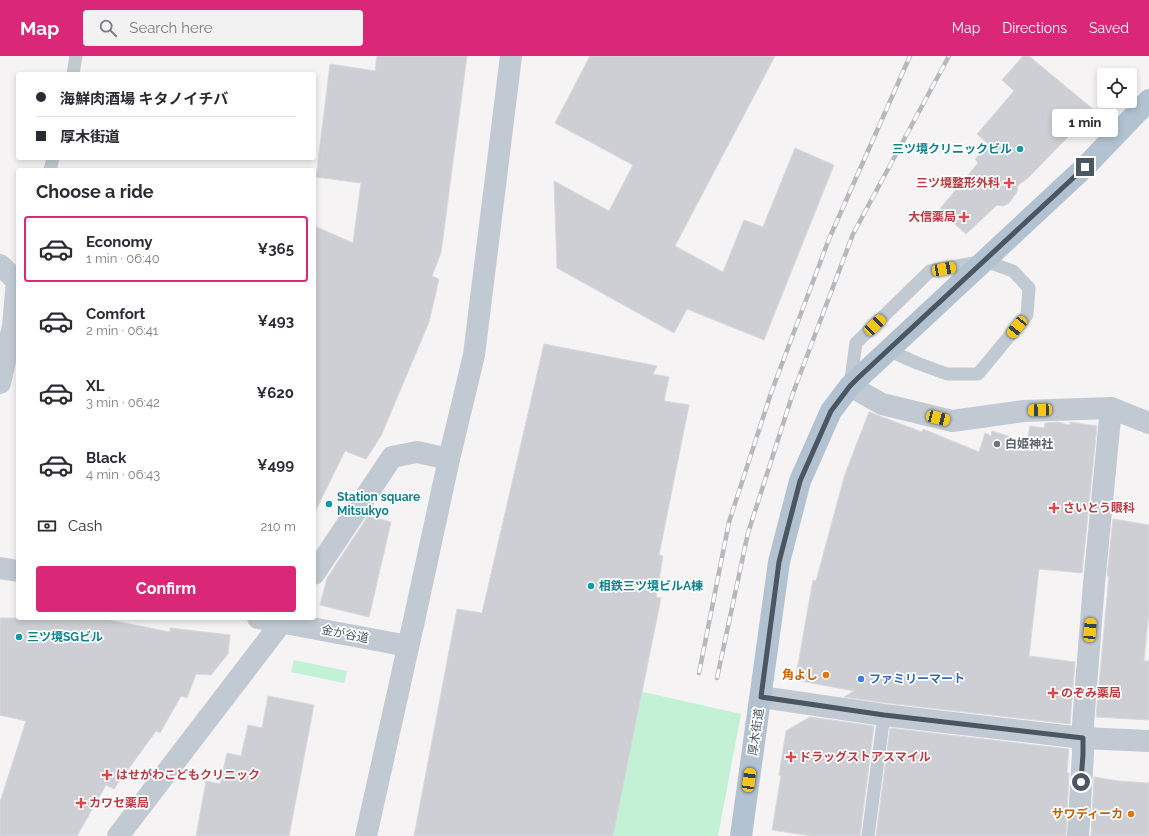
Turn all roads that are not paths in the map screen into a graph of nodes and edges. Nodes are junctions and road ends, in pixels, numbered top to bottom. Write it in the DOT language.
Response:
graph roads {
  1 [pos="76,56"];
  2 [pos="511,56"];
  3 [pos="73,72"];
  4 [pos="1149,100"];
  5 [pos="985,261"];
  6 [pos="0,265"];
  7 [pos="16,277"];
  8 [pos="16,298"];
  9 [pos="888,350"];
  10 [pos="0,383"];
  11 [pos="850,386"];
  12 [pos="1111,408"];
  13 [pos="1149,423"];
  14 [pos="449,459"];
  15 [pos="0,568"];
  16 [pos="16,571"];
  17 [pos="316,571"];
  18 [pos="283,620"];
  19 [pos="408,646"];
  20 [pos="761,697"];
  21 [pos="884,715"];
  22 [pos="1083,738"];
  23 [pos="1149,741"];
  24 [pos="118,836"];
  25 [pos="366,836"];
  26 [pos="741,836"];
  27 [pos="868,836"];
  28 [pos="1078,836"];
  1 -- 3 [label="lane"];
  2 -- 14 [label="street"];
  4 -- 5 [label="main road, 厚木街道"];
  5 -- 9 [label="main road, 厚木街道"];
  5 -- 9 [label="lane"];
  5 -- 11 [label="lane"];
  6 -- 7 [label="street"];
  8 -- 10 [label="street"];
  9 -- 11 [label="main road, 厚木街道"];
  11 -- 12 [label="street"];
  11 -- 20 [label="main road, 厚木街道"];
  12 -- 13 [label="street"];
  12 -- 22 [label="street"];
  14 -- 17 [label="street"];
  14 -- 19 [label="street"];
  15 -- 16 [label="street"];
  18 -- 19 [label="street, 金が谷道"];
  18 -- 24 [label="street"];
  19 -- 25 [label="street"];
  20 -- 21 [label="street"];
  20 -- 26 [label="main road, 厚木街道"];
  21 -- 22 [label="street"];
  21 -- 27 [label="lane"];
  22 -- 23 [label="street"];
  22 -- 28 [label="street"];
}
